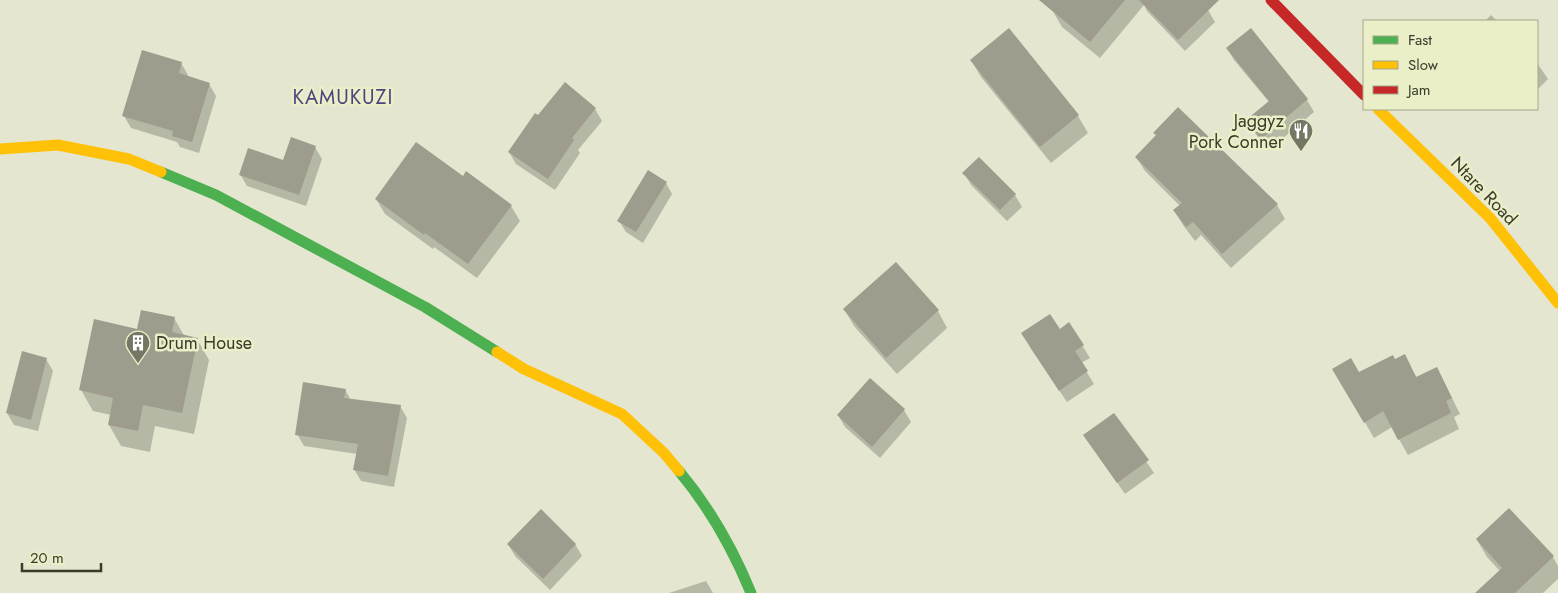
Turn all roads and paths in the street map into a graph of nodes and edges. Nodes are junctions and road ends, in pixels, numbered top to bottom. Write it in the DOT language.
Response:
graph roads {
  1 [pos="1271,0"];
  2 [pos="1363,94"];
  3 [pos="1379,110"];
  4 [pos="0,149"];
  5 [pos="1558,303"];
  6 [pos="751,593"];
  1 -- 2 [label="street"];
  3 -- 5 [label="street, Ntare Road"];
  4 -- 6 [label="street"];
}
